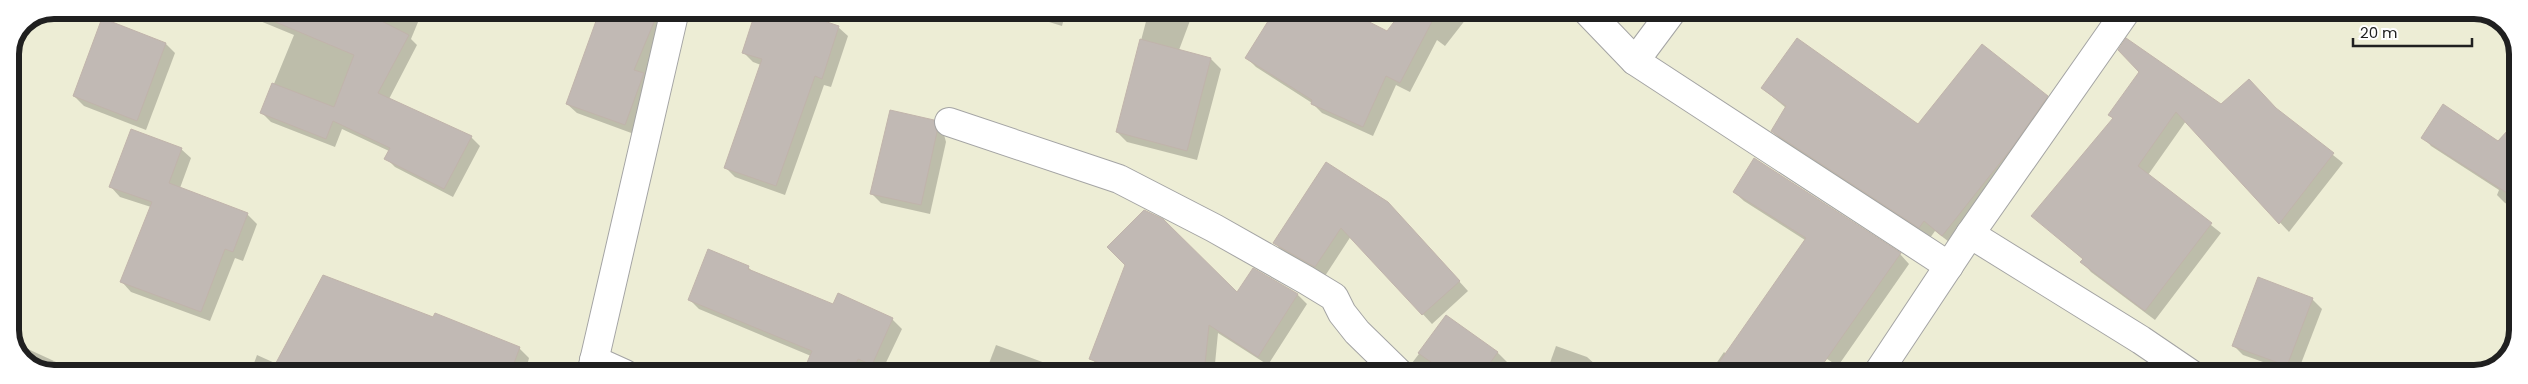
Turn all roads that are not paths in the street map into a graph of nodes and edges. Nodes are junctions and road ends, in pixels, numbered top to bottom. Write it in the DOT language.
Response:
graph roads {
  1 [pos="672,19"];
  2 [pos="1595,19"];
  3 [pos="1665,19"];
  4 [pos="2121,19"];
  5 [pos="1635,61"];
  6 [pos="950,122"];
  7 [pos="1970,234"];
  8 [pos="1949,266"];
  9 [pos="593,365"];
  10 [pos="1391,365"];
  11 [pos="1883,365"];
  12 [pos="2178,365"];
  1 -- 9 [label="street"];
  2 -- 5 [label="street"];
  3 -- 5 [label="street"];
  4 -- 7 [label="street"];
  5 -- 8 [label="street"];
  6 -- 10 [label="street"];
  7 -- 8 [label="street"];
  7 -- 12 [label="street"];
  8 -- 11 [label="street"];
}
